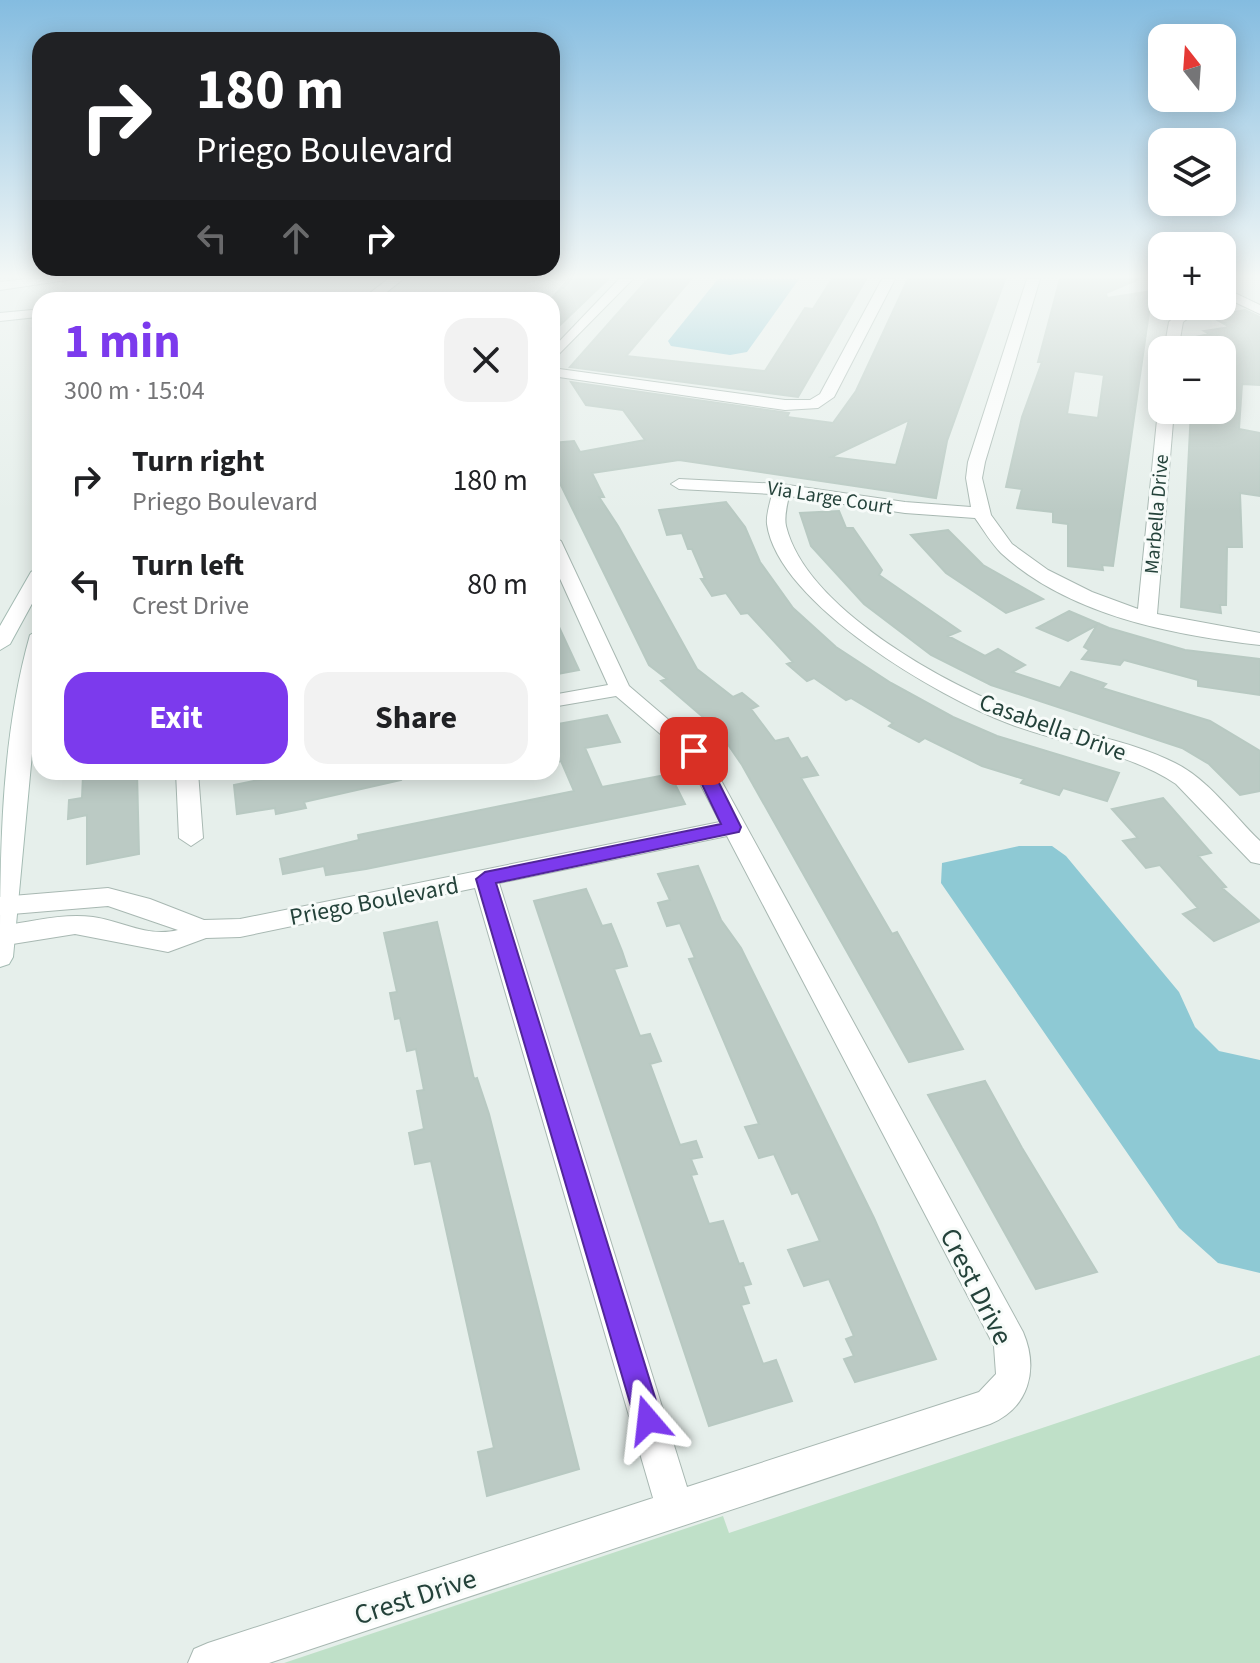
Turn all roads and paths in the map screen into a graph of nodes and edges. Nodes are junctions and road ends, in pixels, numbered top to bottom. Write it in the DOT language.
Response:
graph roads {
  1 [pos="848,357"];
  2 [pos="1009,357"];
  3 [pos="560,373"];
  4 [pos="1165,424"];
  5 [pos="679,484"];
  6 [pos="781,489"];
  7 [pos="981,513"];
  8 [pos="560,576"];
  9 [pos="32,586"];
  10 [pos="1147,618"];
  11 [pos="1260,639"];
  12 [pos="0,644"];
  13 [pos="32,661"];
  14 [pos="620,689"];
  15 [pos="560,700"];
  16 [pos="187,780"];
  17 [pos="732,827"];
  18 [pos="191,838"];
  19 [pos="1260,856"];
  20 [pos="485,879"];
  21 [pos="2,906"];
  22 [pos="202,929"];
  23 [pos="0,943"];
  24 [pos="675,1510"];
  25 [pos="208,1663"];
  1 -- 3 [label="street"];
  2 -- 7 [label="street"];
  4 -- 10 [label="street, Marbella Drive"];
  5 -- 6 [label="street, Via Large Court"];
  6 -- 7 [label="street, Via Large Court"];
  6 -- 19 [label="street, Casabella Drive"];
  7 -- 10 [label="street"];
  8 -- 14 [label="street, Crest Drive"];
  9 -- 12 [label="street"];
  10 -- 11 [label="street"];
  13 -- 21 [label="street"];
  14 -- 15 [label="street"];
  14 -- 17 [label="street, Crest Drive"];
  16 -- 18 [label="street"];
  17 -- 20 [label="street, Priego Boulevard"];
  17 -- 24 [label="street, Crest Drive"];
  20 -- 22 [label="street, Priego Boulevard"];
  20 -- 24 [label="street"];
  21 -- 22 [label="street, Priego Boulevard"];
  21 -- 23 [label="street"];
  22 -- 23 [label="street, Priego Boulevard"];
  24 -- 25 [label="street, Crest Drive"];
}
